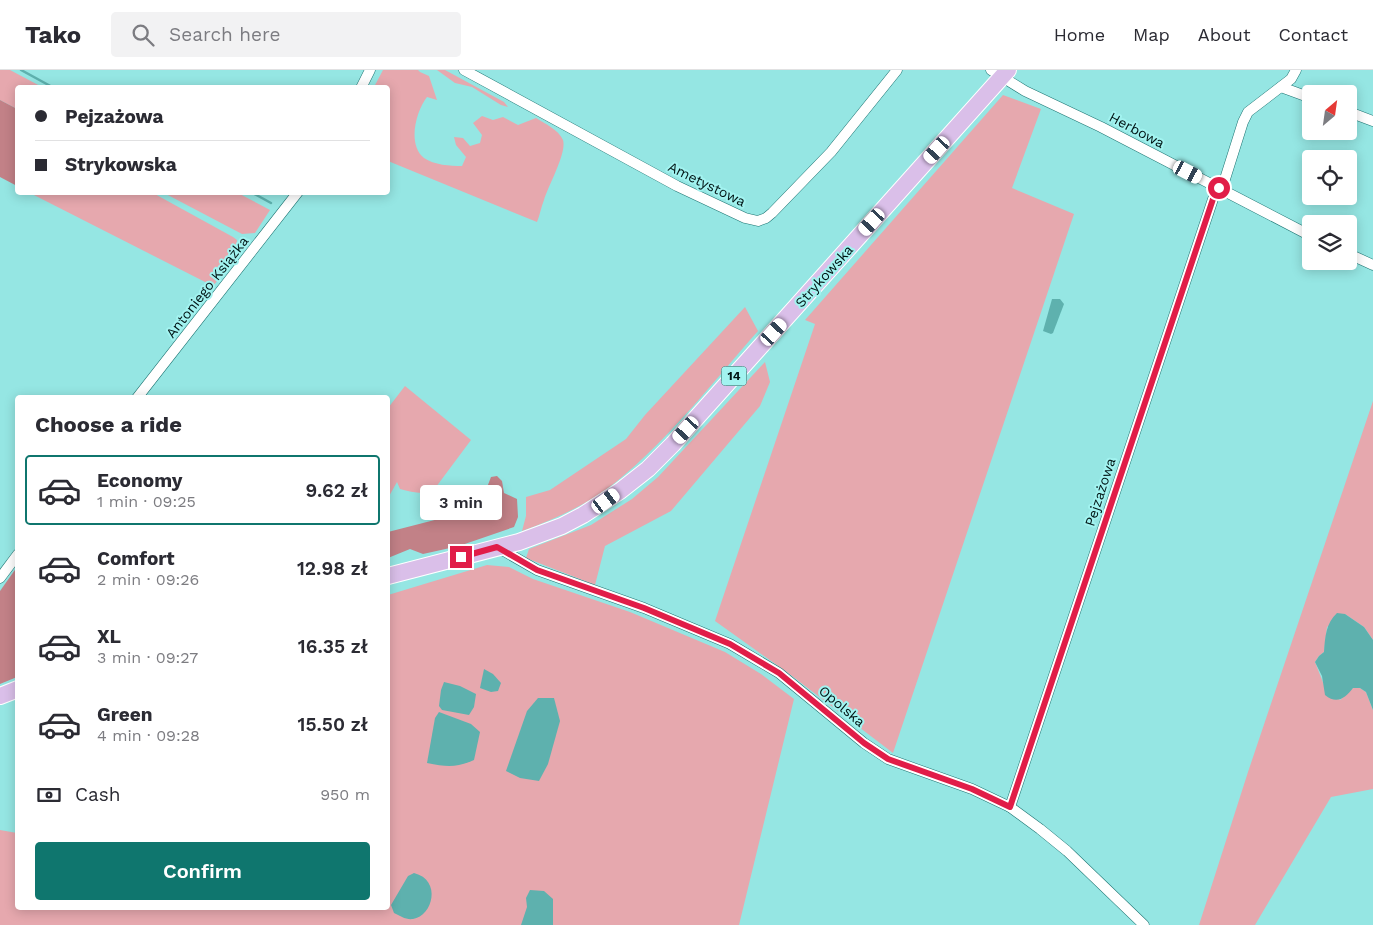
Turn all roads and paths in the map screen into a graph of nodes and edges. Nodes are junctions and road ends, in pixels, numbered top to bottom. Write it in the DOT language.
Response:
graph roads {
  1 [pos="370,70"];
  2 [pos="464,70"];
  3 [pos="897,70"];
  4 [pos="1296,70"];
  5 [pos="1001,72"];
  6 [pos="362,85"];
  7 [pos="1281,87"];
  8 [pos="1302,95"];
  9 [pos="1358,115"];
  10 [pos="1373,121"];
  11 [pos="1219,188"];
  12 [pos="296,195"];
  13 [pos="1302,231"];
  14 [pos="1357,258"];
  15 [pos="1373,265"];
  16 [pos="139,395"];
  17 [pos="497,547"];
  18 [pos="15,558"];
  19 [pos="390,575"];
  20 [pos="0,578"];
  21 [pos="15,690"];
  22 [pos="0,696"];
  23 [pos="1010,807"];
  24 [pos="1144,925"];
  1 -- 6 [label="street"];
  2 -- 3 [label="street, Ametystowa"];
  4 -- 7 [label="street, Pejzażowa"];
  5 -- 11 [label="street, Herbowa"];
  5 -- 17 [label="main road, Strykowska / 14"];
  7 -- 8 [label="street"];
  7 -- 11 [label="street, Pejzażowa"];
  9 -- 10 [label="street"];
  11 -- 13 [label="street, Herbowa"];
  11 -- 23 [label="street, Pejzażowa"];
  12 -- 16 [label="street, Antoniego Książka"];
  14 -- 15 [label="street"];
  17 -- 19 [label="main road, Strykowska / 14"];
  17 -- 23 [label="street, Opolska"];
  18 -- 20 [label="street"];
  21 -- 22 [label="main road"];
  23 -- 24 [label="street, Opolska"];
}
